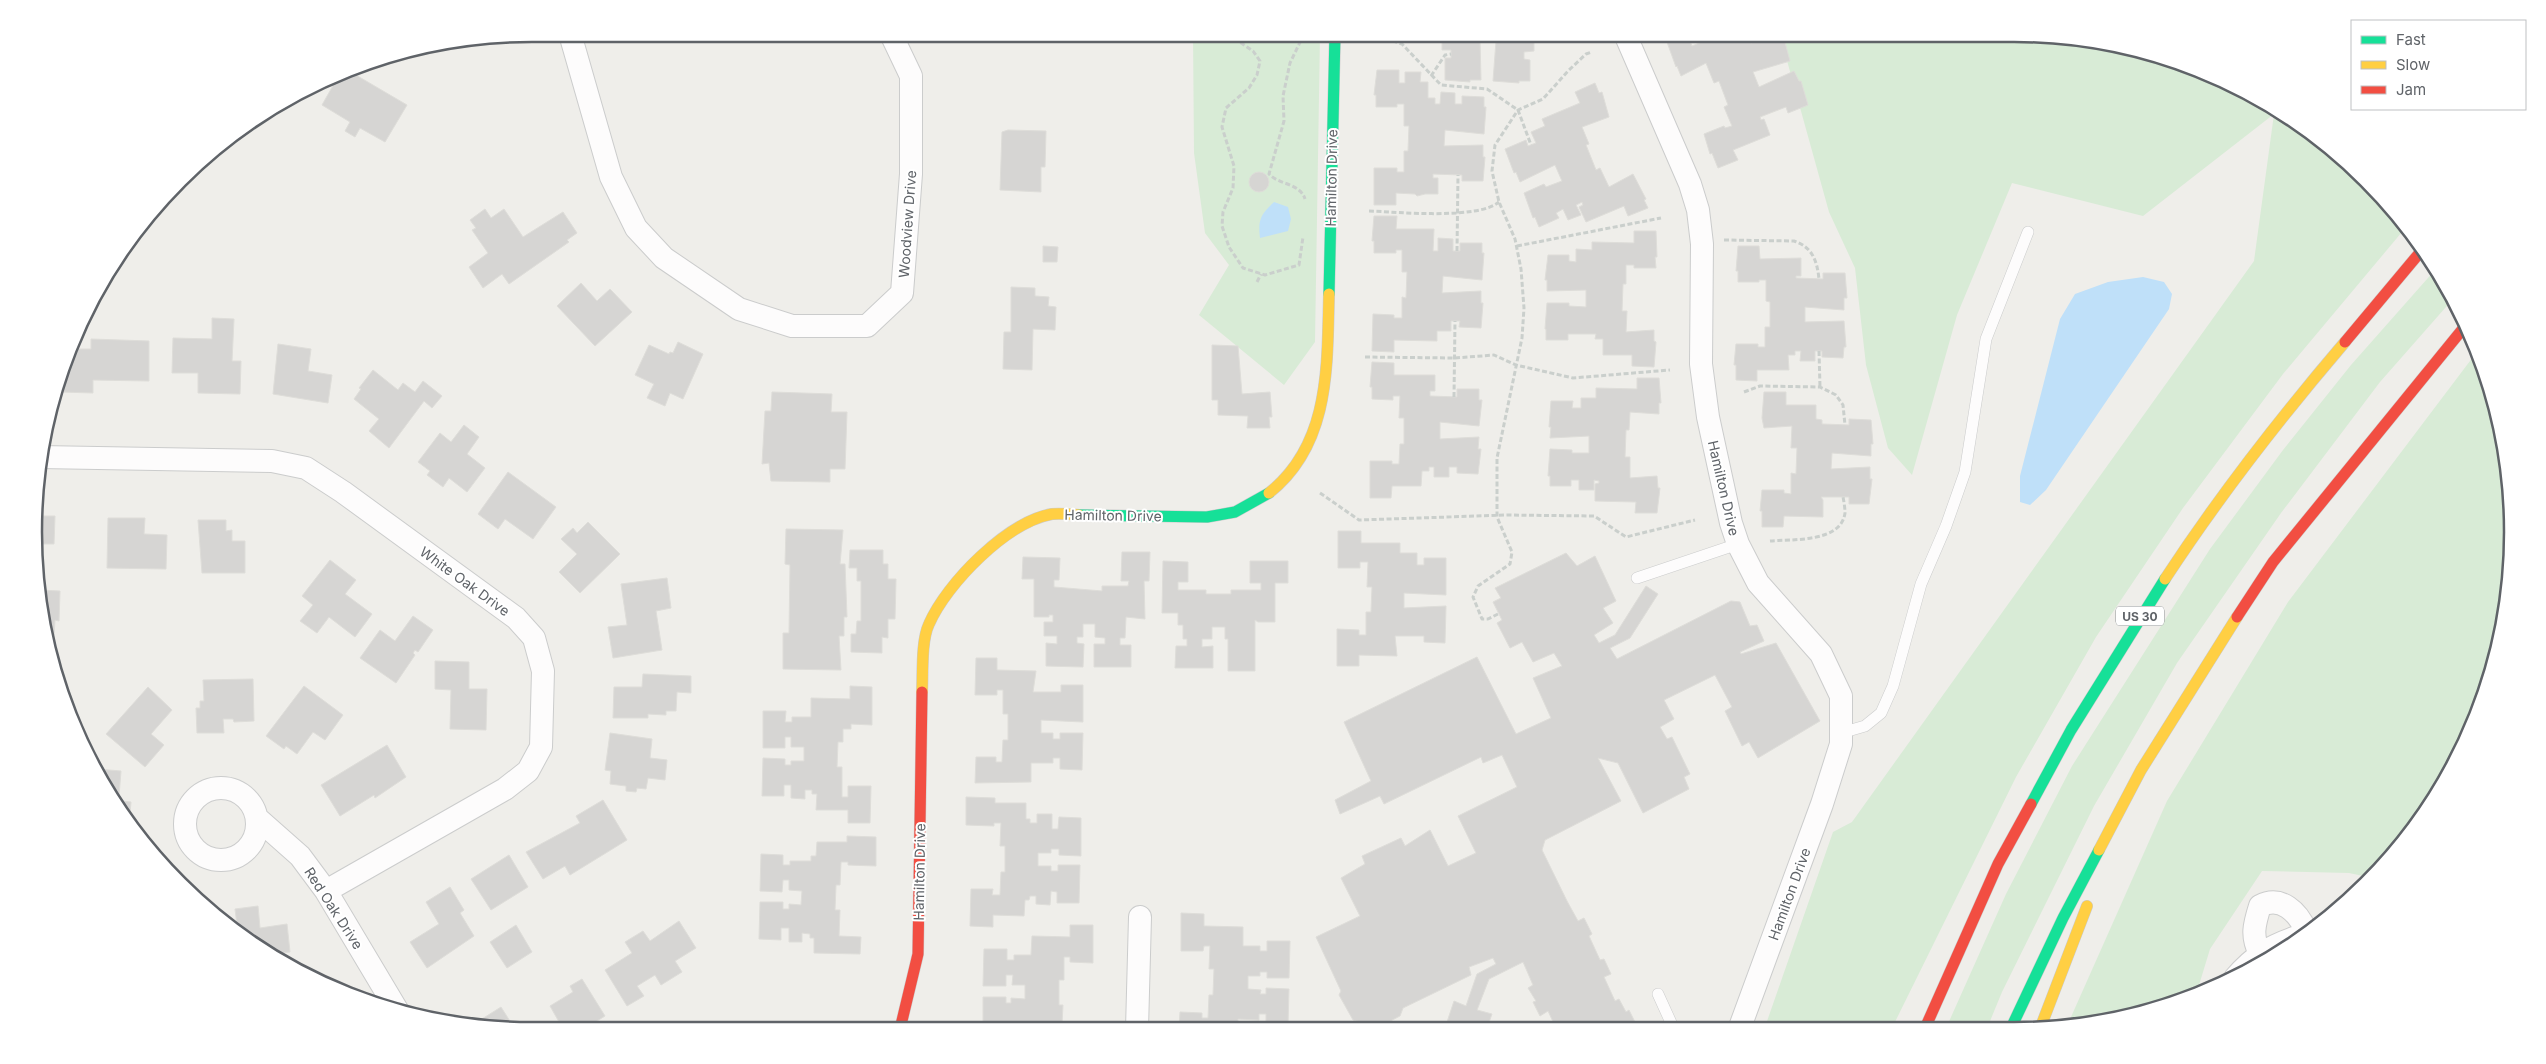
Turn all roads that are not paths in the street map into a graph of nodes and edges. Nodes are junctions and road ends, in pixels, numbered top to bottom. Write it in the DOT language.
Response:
graph roads {
  1 [pos="572,42"];
  2 [pos="895,42"];
  3 [pos="1335,42"];
  4 [pos="1628,42"];
  5 [pos="2028,232"];
  6 [pos="2418,255"];
  7 [pos="2460,332"];
  8 [pos="49,457"];
  9 [pos="1738,544"];
  10 [pos="1637,578"];
  11 [pos="1841,732"];
  12 [pos="2141,770"];
  13 [pos="257,818"];
  14 [pos="2101,871"];
  15 [pos="326,891"];
  16 [pos="2090,899"];
  17 [pos="1140,916"];
  18 [pos="2304,926"];
  19 [pos="2273,947"];
  20 [pos="2260,954"];
  21 [pos="2249,961"];
  22 [pos="1658,994"];
  23 [pos="392,1001"];
  24 [pos="1934,1004"];
  25 [pos="2043,1020"];
  26 [pos="902,1022"];
  27 [pos="1136,1022"];
  28 [pos="1671,1022"];
  29 [pos="1742,1022"];
  30 [pos="1923,1022"];
  31 [pos="1927,1022"];
  32 [pos="2014,1022"];
  1 -- 2 [label="street, Woodview Drive"];
  3 -- 26 [label="main road, Hamilton Drive"];
  4 -- 9 [label="street, Hamilton Drive"];
  5 -- 11 [label="lane"];
  6 -- 24 [label="main road, US 30"];
  7 -- 12 [label="main road"];
  8 -- 15 [label="street, White Oak Drive"];
  9 -- 10 [label="lane"];
  9 -- 11 [label="street, Hamilton Drive"];
  11 -- 29 [label="street, Hamilton Drive"];
  12 -- 14 [label="main road"];
  12 -- 32 [label="main road"];
  13 -- 15 [label="street, Red Oak Drive"];
  15 -- 23 [label="street, Red Oak Drive"];
  16 -- 25 [label="main road"];
  17 -- 27 [label="street"];
  18 -- 20 [label="street"];
  19 -- 20 [label="street"];
  20 -- 21 [label="street"];
  22 -- 28 [label="lane"];
  24 -- 30 [label="main road"];
  24 -- 31 [label="main road, US 30"];
}
